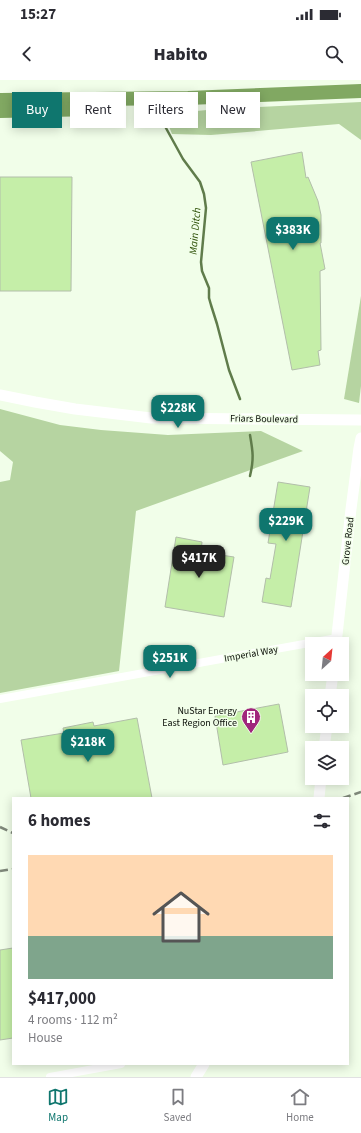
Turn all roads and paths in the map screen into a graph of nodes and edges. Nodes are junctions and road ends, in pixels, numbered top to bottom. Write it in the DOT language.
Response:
graph roads {
  1 [pos="361,91"];
  2 [pos="130,99"];
  3 [pos="0,100"];
  4 [pos="0,111"];
  5 [pos="0,395"];
  6 [pos="361,420"];
  7 [pos="361,438"];
  8 [pos="337,637"];
  9 [pos="305,647"];
  10 [pos="0,699"];
  11 [pos="320,785"];
  12 [pos="319,797"];
  13 [pos="116,1065"];
  14 [pos="203,1065"];
  15 [pos="50,1077"];
  16 [pos="196,1077"];
  1 -- 2 [label="highway"];
  2 -- 3 [label="highway"];
  2 -- 4 [label="highway"];
  5 -- 6 [label="main road, Friars Boulevard"];
  7 -- 8 [label="main road, Grove Road"];
  9 -- 10 [label="street, Imperial Way"];
  11 -- 12 [label="main road"];
  13 -- 15 [label="street"];
  14 -- 16 [label="main road"];
}
